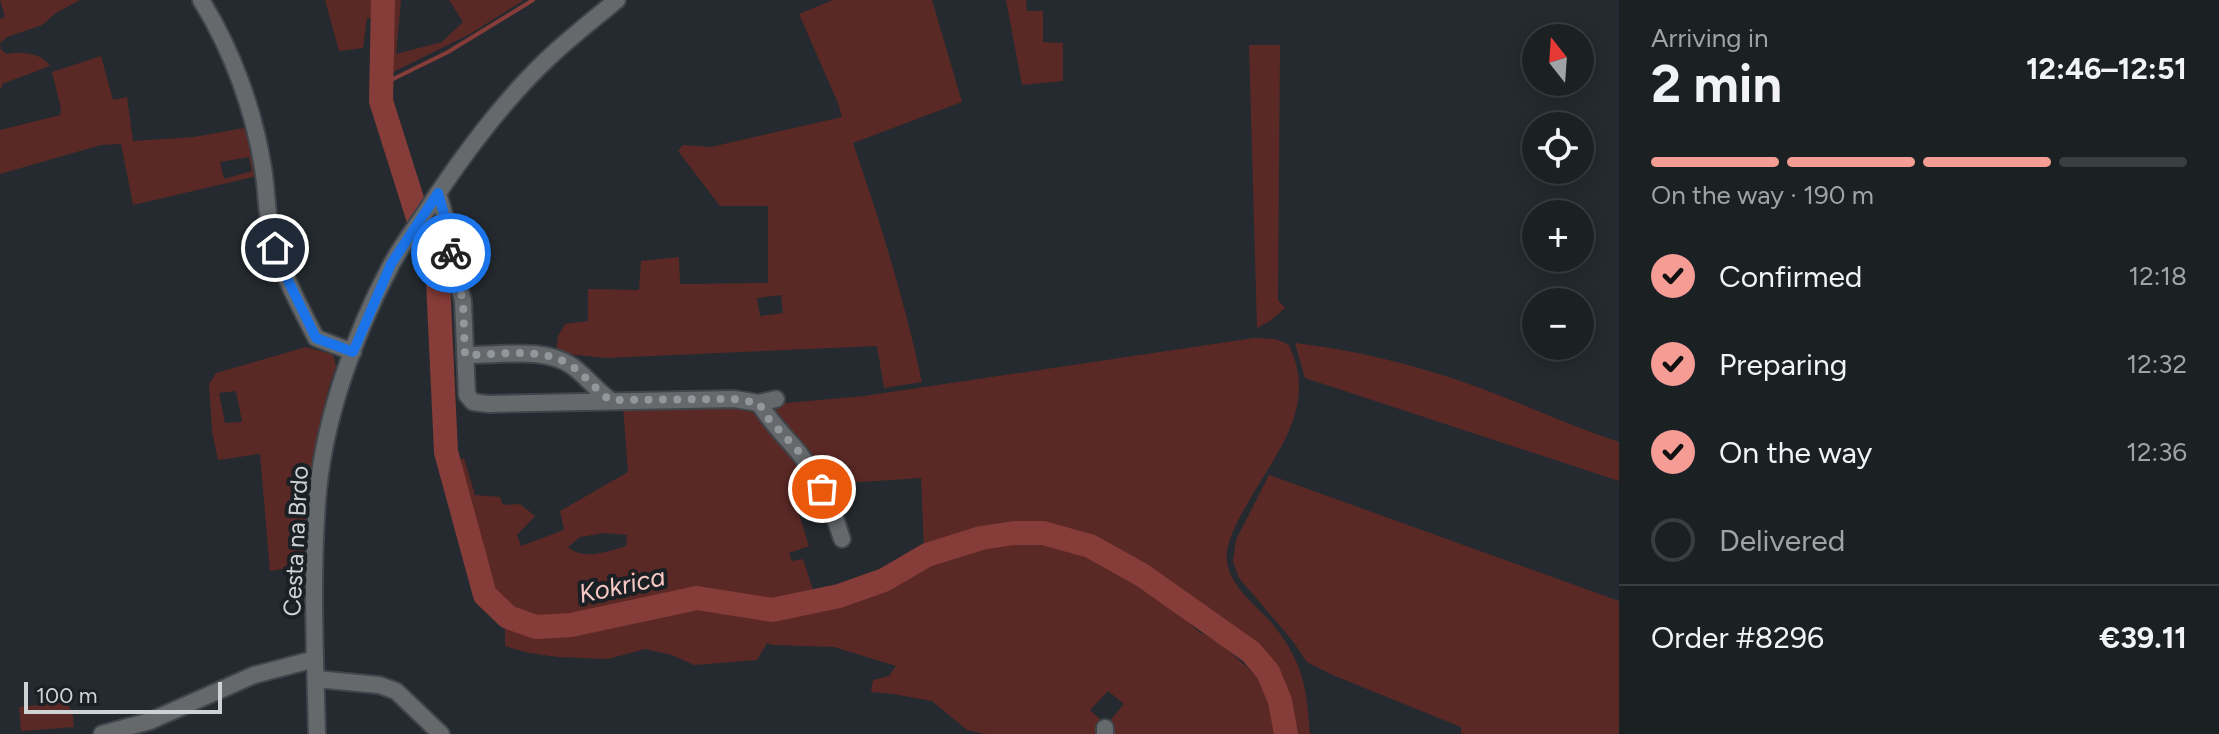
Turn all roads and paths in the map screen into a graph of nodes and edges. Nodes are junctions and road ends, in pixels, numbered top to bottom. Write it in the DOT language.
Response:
graph roads {
  1 [pos="201,0"];
  2 [pos="617,0"];
  3 [pos="438,193"];
  4 [pos="353,352"];
  5 [pos="465,355"];
  6 [pos="776,399"];
  7 [pos="610,400"];
  8 [pos="759,403"];
  9 [pos="842,539"];
  10 [pos="315,659"];
  11 [pos="316,679"];
  12 [pos="102,734"];
  13 [pos="317,734"];
  14 [pos="441,734"];
  1 -- 4 [label="street"];
  2 -- 3 [label="street"];
  3 -- 4 [label="street, Cesta na Brdo"];
  3 -- 5 [label="street"];
  4 -- 10 [label="street, Cesta na Brdo"];
  5 -- 7 [label="street"];
  5 -- 7 [label="street"];
  6 -- 8 [label="street"];
  7 -- 8 [label="street"];
  8 -- 9 [label="street"];
  10 -- 11 [label="street, Cesta na Brdo"];
  10 -- 12 [label="street"];
  11 -- 13 [label="street, Cesta na Brdo"];
  11 -- 14 [label="street"];
}
